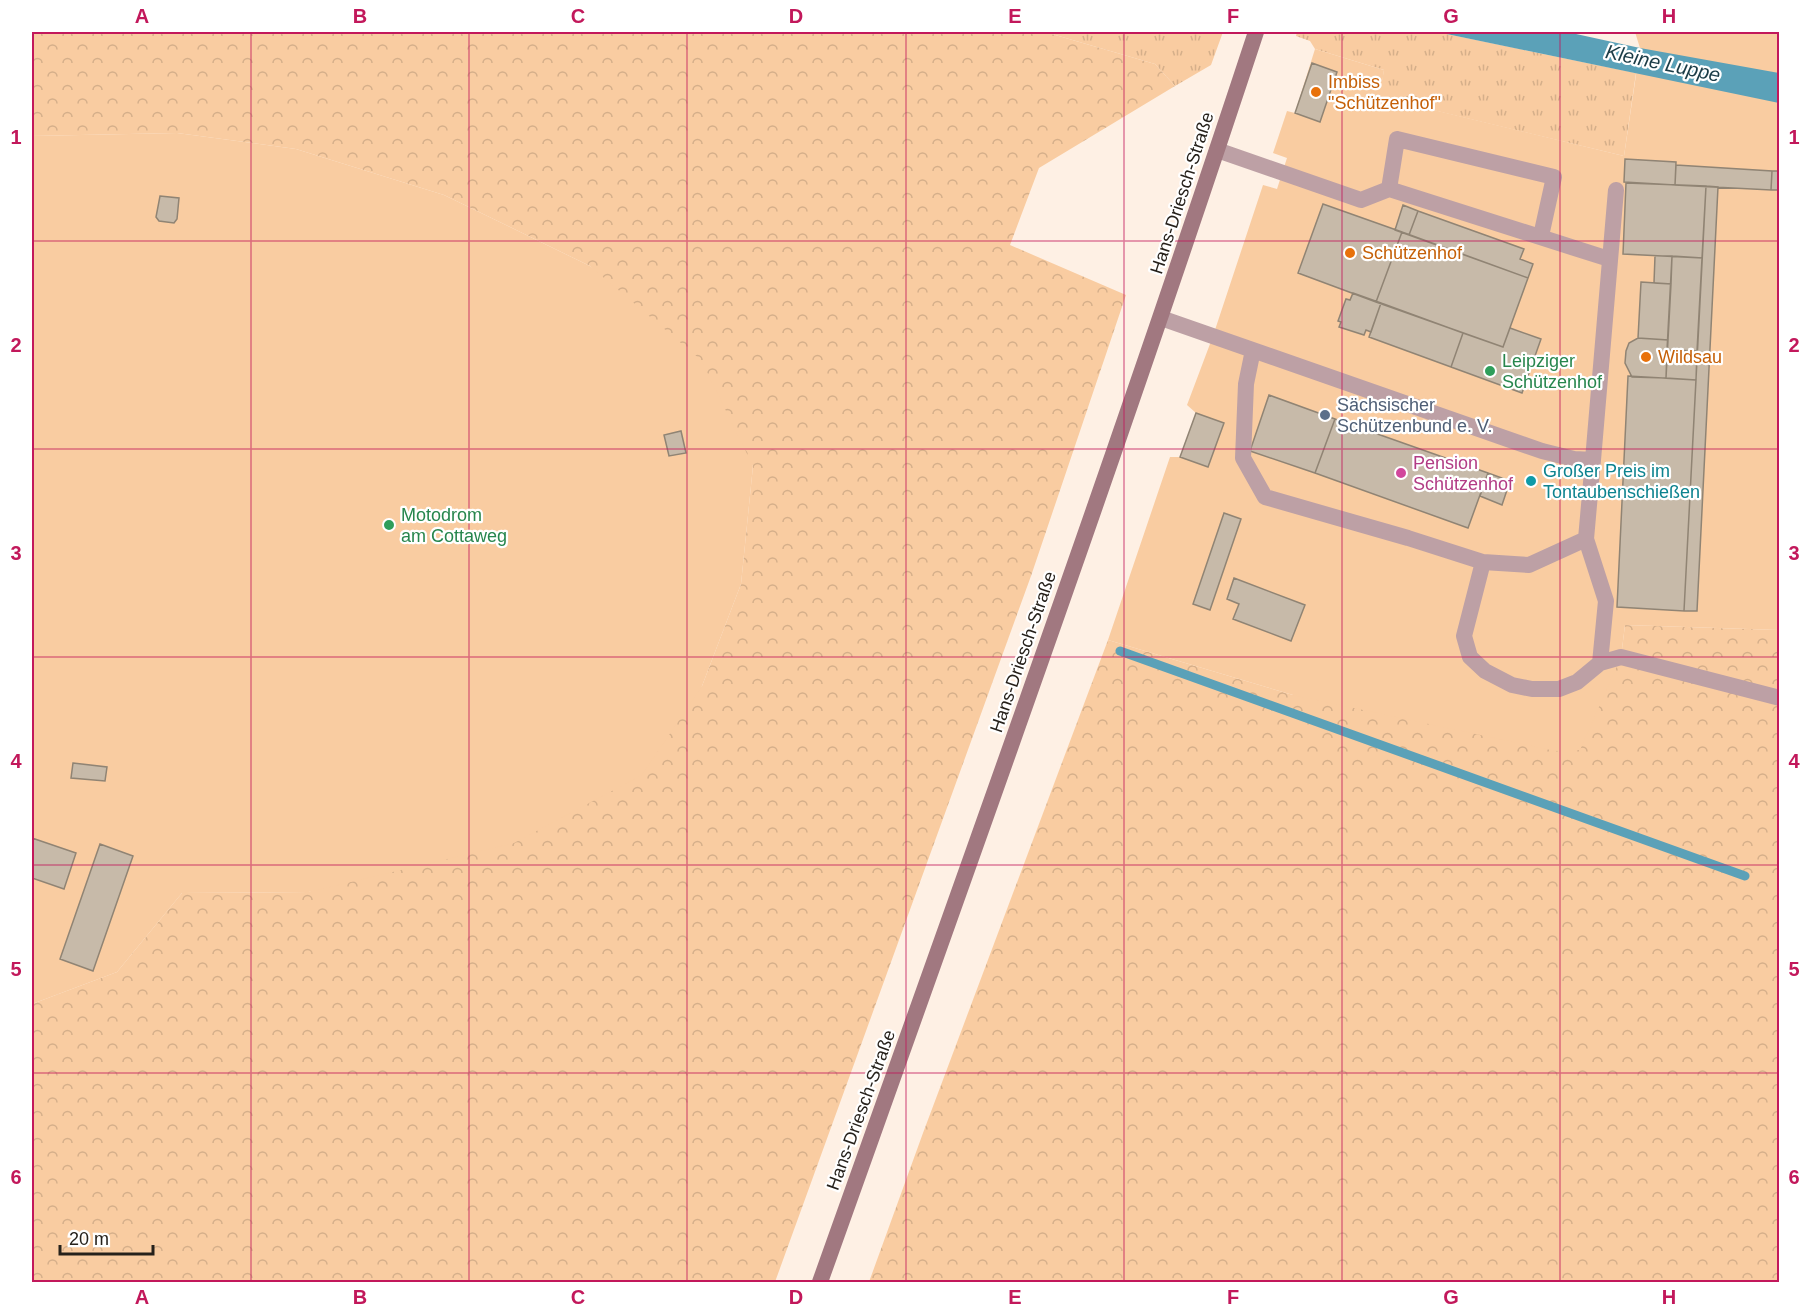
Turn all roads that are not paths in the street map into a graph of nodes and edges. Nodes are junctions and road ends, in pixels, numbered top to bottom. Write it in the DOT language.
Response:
graph roads {
  1 [pos="1256,32"];
  2 [pos="1217,150"];
  3 [pos="1389,189"];
  4 [pos="1616,190"];
  5 [pos="1541,236"];
  6 [pos="1609,259"];
  7 [pos="1161,318"];
  8 [pos="1253,350"];
  9 [pos="1593,460"];
  10 [pos="1586,539"];
  11 [pos="1483,562"];
  12 [pos="1600,663"];
  13 [pos="1779,698"];
  14 [pos="820,1282"];
  1 -- 2 [label="main road, Hans-Driesch-Straße"];
  2 -- 3 [label="lane"];
  2 -- 7 [label="main road, Hans-Driesch-Straße"];
  3 -- 5 [label="lane"];
  3 -- 5 [label="lane"];
  4 -- 6 [label="lane"];
  5 -- 6 [label="lane"];
  6 -- 9 [label="lane"];
  7 -- 8 [label="lane"];
  7 -- 14 [label="main road, Hans-Driesch-Straße"];
  8 -- 9 [label="lane"];
  8 -- 11 [label="lane"];
  9 -- 10 [label="lane"];
  10 -- 11 [label="lane"];
  10 -- 12 [label="lane"];
  11 -- 12 [label="lane"];
  12 -- 13 [label="lane"];
}
